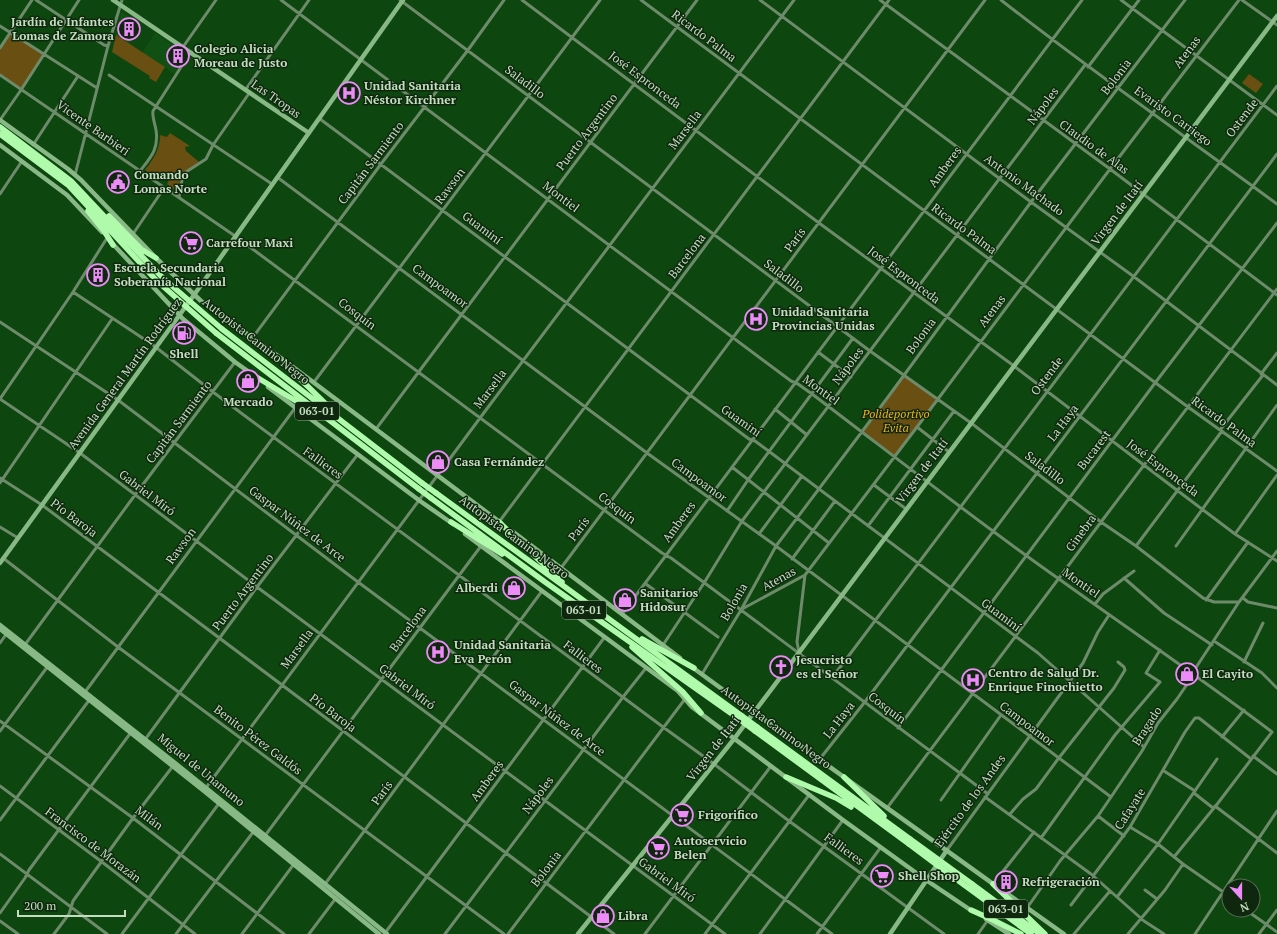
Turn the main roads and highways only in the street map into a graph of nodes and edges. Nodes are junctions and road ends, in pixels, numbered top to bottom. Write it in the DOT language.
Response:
graph roads {
  1 [pos="0,120"];
  2 [pos="0,127"];
  3 [pos="0,134"];
  4 [pos="30,146"];
  5 [pos="68,185"];
  6 [pos="88,199"];
  7 [pos="113,245"];
  8 [pos="156,258"];
  9 [pos="285,361"];
  10 [pos="253,375"];
  11 [pos="349,427"];
  12 [pos="363,447"];
  13 [pos="421,486"];
  14 [pos="434,496"];
  15 [pos="451,522"];
  16 [pos="499,522"];
  17 [pos="545,582"];
  18 [pos="573,594"];
  19 [pos="620,626"];
  20 [pos="616,632"];
  21 [pos="694,668"];
  22 [pos="701,713"];
  23 [pos="740,717"];
  24 [pos="756,729"];
  25 [pos="786,777"];
  26 [pos="844,777"];
  27 [pos="884,826"];
  28 [pos="908,840"];
  29 [pos="993,884"];
  30 [pos="971,886"];
  31 [pos="971,910"];
  32 [pos="1021,934"];
  33 [pos="1031,934"];
  34 [pos="1040,934"];
  35 [pos="1046,934"];
  1 -- 4 [label="highway"];
  2 -- 4 [label="highway, Autopista Camino Negro / 063-01"];
  3 -- 5 [label="highway, Autopista Camino Negro / 063-01"];
  4 -- 6 [label="highway, Autopista Camino Negro / 063-01"];
  5 -- 7 [label="highway"];
  5 -- 12 [label="highway, Autopista Camino Negro / 063-01, bridge"];
  6 -- 8 [label="highway"];
  6 -- 11 [label="highway, Autopista Camino Negro / 063-01, bridge"];
  9 -- 11 [label="highway"];
  10 -- 12 [label="highway"];
  11 -- 13 [label="highway, Autopista Camino Negro / 063-01"];
  12 -- 13 [label="highway, Autopista Camino Negro / 063-01"];
  13 -- 14 [label="highway, Autopista Camino Negro / 063-01, bridge"];
  14 -- 17 [label="highway, Autopista Camino Negro / 063-01"];
  14 -- 18 [label="highway, Autopista Camino Negro / 063-01"];
  15 -- 17 [label="highway"];
  16 -- 18 [label="highway"];
  17 -- 20 [label="highway, Autopista Camino Negro / 063-01"];
  18 -- 19 [label="highway, Autopista Camino Negro / 063-01"];
  19 -- 21 [label="highway"];
  19 -- 23 [label="highway, Autopista Camino Negro / 063-01"];
  20 -- 22 [label="highway"];
  20 -- 23 [label="highway, Autopista Camino Negro / 063-01"];
  23 -- 24 [label="highway, Autopista Camino Negro / 063-01, bridge"];
  24 -- 27 [label="highway, Autopista Camino Negro / 063-01"];
  24 -- 28 [label="highway, Autopista Camino Negro / 063-01"];
  25 -- 27 [label="highway"];
  26 -- 28 [label="highway"];
  27 -- 28 [label="highway, Autopista Camino Negro / 063-01"];
  28 -- 30 [label="highway, Autopista Camino Negro / 063-01, bridge"];
  29 -- 35 [label="highway"];
  30 -- 33 [label="highway, Autopista Camino Negro / 063-01"];
  30 -- 34 [label="highway, Autopista Camino Negro / 063-01"];
  31 -- 32 [label="highway"];
}
